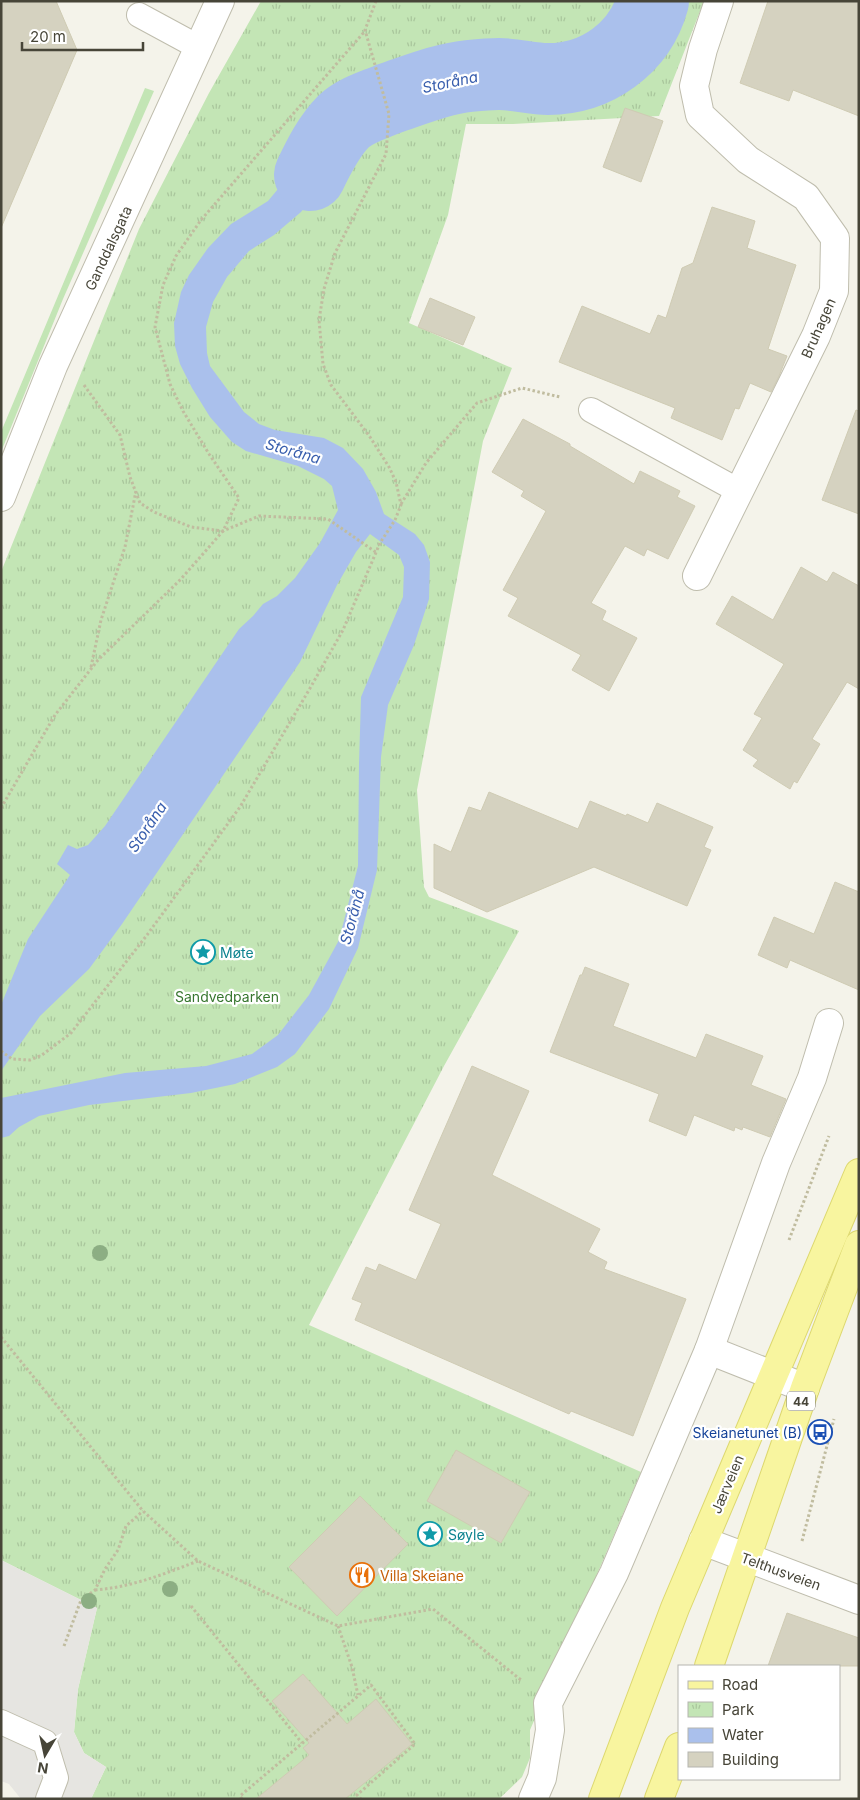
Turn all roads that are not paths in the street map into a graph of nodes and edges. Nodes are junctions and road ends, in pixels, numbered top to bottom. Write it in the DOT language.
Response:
graph roads {
  1 [pos="220,1"];
  2 [pos="720,1"];
  3 [pos="139,15"];
  4 [pos="200,48"];
  5 [pos="591,410"];
  6 [pos="739,491"];
  7 [pos="1,497"];
  8 [pos="697,576"];
  9 [pos="830,1023"];
  10 [pos="859,1173"];
  11 [pos="859,1245"];
  12 [pos="709,1350"];
  13 [pos="773,1375"];
  14 [pos="805,1388"];
  15 [pos="703,1541"];
  16 [pos="746,1558"];
  17 [pos="859,1600"];
  18 [pos="709,1665"];
  19 [pos="1,1722"];
  20 [pos="678,1750"];
  21 [pos="48,1799"];
  22 [pos="533,1799"];
  23 [pos="603,1799"];
  24 [pos="659,1799"];
  1 -- 4 [label="street, Ganddalsgata"];
  2 -- 6 [label="street, Bruhagen"];
  3 -- 4 [label="lane"];
  4 -- 7 [label="street, Ganddalsgata"];
  5 -- 6 [label="lane"];
  6 -- 8 [label="street, Bruhagen"];
  9 -- 12 [label="street"];
  10 -- 13 [label="main road, Jærveien / 44"];
  11 -- 14 [label="main road, 44"];
  12 -- 13 [label="street"];
  12 -- 22 [label="street"];
  13 -- 14 [label="street"];
  13 -- 15 [label="main road, Jærveien / 44"];
  14 -- 16 [label="main road, 44"];
  15 -- 16 [label="street, Telthusveien"];
  15 -- 23 [label="main road, Jærveien / 44"];
  16 -- 17 [label="street, Telthusveien"];
  16 -- 18 [label="main road, 44"];
  19 -- 21 [label="lane"];
  20 -- 24 [label="main road"];
}
